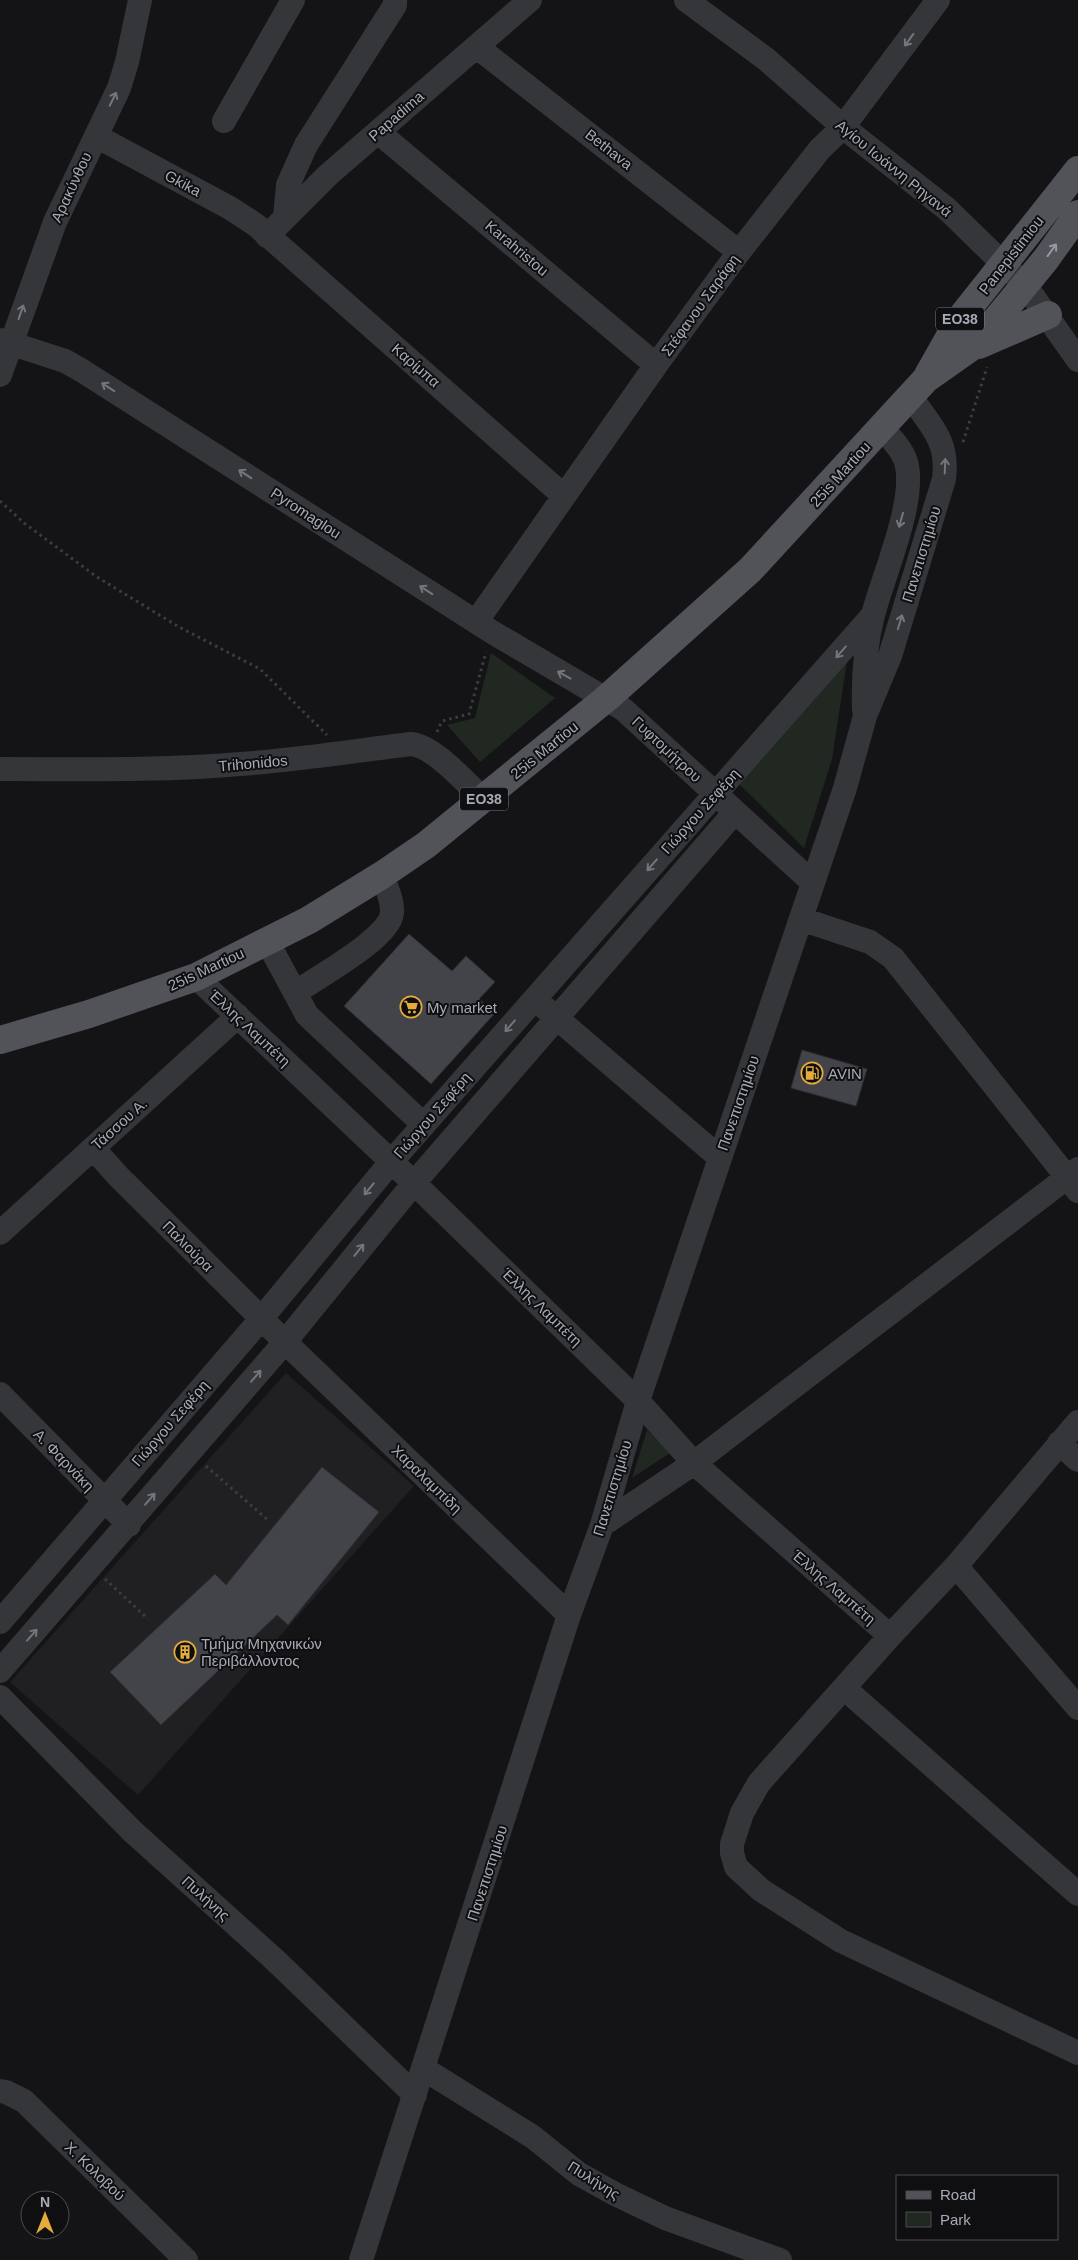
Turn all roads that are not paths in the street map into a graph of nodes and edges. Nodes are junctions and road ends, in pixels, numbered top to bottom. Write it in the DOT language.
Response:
graph roads {
  1 [pos="140,0"];
  2 [pos="293,0"];
  3 [pos="395,0"];
  4 [pos="530,0"];
  5 [pos="686,0"];
  6 [pos="938,0"];
  7 [pos="477,47"];
  8 [pos="224,121"];
  9 [pos="843,127"];
  10 [pos="378,132"];
  11 [pos="96,136"];
  12 [pos="1078,170"];
  13 [pos="1078,214"];
  14 [pos="285,217"];
  15 [pos="267,236"];
  16 [pos="739,252"];
  17 [pos="1003,266"];
  18 [pos="1025,285"];
  19 [pos="1048,315"];
  20 [pos="5,341"];
  21 [pos="970,348"];
  22 [pos="1078,360"];
  23 [pos="656,365"];
  24 [pos="0,374"];
  25 [pos="918,388"];
  26 [pos="882,428"];
  27 [pos="564,496"];
  28 [pos="873,615"];
  29 [pos="484,627"];
  30 [pos="607,698"];
  31 [pos="865,716"];
  32 [pos="0,769"];
  33 [pos="715,793"];
  34 [pos="484,800"];
  35 [pos="735,812"];
  36 [pos="382,876"];
  37 [pos="813,883"];
  38 [pos="801,919"];
  39 [pos="267,941"];
  40 [pos="196,977"];
  41 [pos="295,993"];
  42 [pos="534,999"];
  43 [pos="238,1016"];
  44 [pos="556,1018"];
  45 [pos="0,1040"];
  46 [pos="424,1125"];
  47 [pos="93,1148"];
  48 [pos="720,1158"];
  49 [pos="391,1162"];
  50 [pos="1074,1179"];
  51 [pos="414,1183"];
  52 [pos="0,1233"];
  53 [pos="261,1319"];
  54 [pos="285,1342"];
  55 [pos="0,1394"];
  56 [pos="638,1401"];
  57 [pos="1078,1422"];
  58 [pos="1059,1443"];
  59 [pos="1078,1460"];
  60 [pos="694,1463"];
  61 [pos="103,1500"];
  62 [pos="128,1525"];
  63 [pos="602,1525"];
  64 [pos="956,1566"];
  65 [pos="569,1615"];
  66 [pos="0,1622"];
  67 [pos="890,1636"];
  68 [pos="0,1672"];
  69 [pos="844,1688"];
  70 [pos="0,1697"];
  71 [pos="1078,1708"];
  72 [pos="10,1722"];
  73 [pos="1078,1894"];
  74 [pos="1078,2053"];
  75 [pos="424,2068"];
  76 [pos="0,2091"];
  77 [pos="415,2095"];
  78 [pos="186,2260"];
  79 [pos="361,2260"];
  80 [pos="780,2260"];
  11 -- 1 [label="street, Αρακύνθου, one-way"];
  2 -- 8 [label="street"];
  3 -- 14 [label="street"];
  4 -- 7 [label="street, Papadima"];
  5 -- 9 [label="street, Αγίου Ιωάννη Ρηγανά"];
  6 -- 9 [label="street, Στέφανου Σαράφη, one-way"];
  7 -- 10 [label="street, Papadima"];
  7 -- 16 [label="street, Bethava"];
  9 -- 16 [label="street, Στέφανου Σαράφη"];
  9 -- 17 [label="street, Αγίου Ιωάννη Ρηγανά"];
  10 -- 14 [label="street, Papadima"];
  10 -- 23 [label="street, Karahristou"];
  11 -- 15 [label="street, Gkika"];
  20 -- 11 [label="street, Αρακύνθου, one-way"];
  12 -- 17 [label="main road, Panepistimiou / ΕΟ38"];
  18 -- 13 [label="main road, Panepistimiou / ΕΟ38, one-way"];
  14 -- 15 [label="street, Papadima"];
  15 -- 27 [label="street, Καρίμπα"];
  16 -- 23 [label="street, Στέφανου Σαράφη"];
  17 -- 18 [label="street, Αγίου Ιωάννη Ρηγανά"];
  17 -- 25 [label="main road, Panepistimiou / ΕΟ38"];
  18 -- 19 [label="street, Αγίου Ιωάννη Ρηγανά"];
  18 -- 21 [label="main road, Panepistimiou / ΕΟ38"];
  19 -- 21 [label="main road"];
  19 -- 22 [label="street, Αγίου Ιωάννη Ρηγανά"];
  20 -- 24 [label="street, Αρακύνθου"];
  29 -- 20 [label="street, Pyromaglou, one-way"];
  21 -- 25 [label="main road, Panepistimiou / ΕΟ38"];
  23 -- 27 [label="street, Στέφανου Σαράφη"];
  25 -- 26 [label="main road, 25is Martiou / ΕΟ38"];
  31 -- 25 [label="street, Πανεπιστημίου, one-way"];
  26 -- 28 [label="street, Πανεπιστημίου, one-way"];
  26 -- 30 [label="main road, 25is Martiou / ΕΟ38"];
  27 -- 29 [label="street, Στέφανου Σαράφη"];
  28 -- 31 [label="street, Πανεπιστημίου"];
  28 -- 33 [label="street, Γιώργου Σεφέρη, one-way"];
  30 -- 29 [label="street, Pyromaglou, one-way"];
  30 -- 33 [label="street, Γυφτομήτρου"];
  30 -- 34 [label="main road, 25is Martiou / ΕΟ38"];
  31 -- 37 [label="street, Πανεπιστημίου"];
  32 -- 34 [label="street, Trihonidos"];
  33 -- 35 [label="street, Γυφτομήτρου"];
  33 -- 42 [label="street, Γιώργου Σεφέρη, one-way"];
  34 -- 36 [label="main road, 25is Martiou / ΕΟ38"];
  35 -- 37 [label="street, Γυφτομήτρου"];
  35 -- 44 [label="street, Γιώργου Σεφέρη"];
  36 -- 39 [label="main road, 25is Martiou / ΕΟ38"];
  36 -- 41 [label="street"];
  37 -- 38 [label="street, Πανεπιστημίου"];
  38 -- 48 [label="street, Πανεπιστημίου"];
  38 -- 50 [label="street"];
  39 -- 40 [label="main road, 25is Martiou / ΕΟ38"];
  39 -- 41 [label="street"];
  40 -- 43 [label="street, Έλλης Λαμπέτη"];
  40 -- 45 [label="main road, 25is Martiou / ΕΟ38"];
  41 -- 46 [label="street"];
  42 -- 44 [label="street"];
  42 -- 46 [label="street, Γιώργου Σεφέρη, one-way"];
  43 -- 47 [label="street, Τάσσου Α."];
  43 -- 49 [label="street, Έλλης Λαμπέτη"];
  44 -- 48 [label="street"];
  44 -- 51 [label="street, Γιώργου Σεφέρη"];
  46 -- 49 [label="street, Γιώργου Σεφέρη"];
  47 -- 52 [label="street, Τάσσου Α."];
  47 -- 53 [label="street, Παλιούρα"];
  48 -- 56 [label="street, Πανεπιστημίου"];
  49 -- 51 [label="street, Έλλης Λαμπέτη"];
  49 -- 53 [label="street, Γιώργου Σεφέρη, one-way"];
  50 -- 60 [label="street"];
  54 -- 51 [label="street, Γιώργου Σεφέρη, one-way"];
  51 -- 56 [label="street, Έλλης Λαμπέτη"];
  53 -- 54 [label="street, Παλιούρα"];
  53 -- 61 [label="street, Γιώργου Σεφέρη"];
  62 -- 54 [label="street, Γιώργου Σεφέρη, one-way"];
  54 -- 65 [label="street, Χαραλαμπίδη"];
  55 -- 61 [label="street, Α. Φαρνάκη"];
  56 -- 60 [label="street, Έλλης Λαμπέτη"];
  56 -- 63 [label="street, Πανεπιστημίου"];
  57 -- 58 [label="street"];
  58 -- 59 [label="street"];
  58 -- 64 [label="street"];
  60 -- 63 [label="street"];
  60 -- 67 [label="street, Έλλης Λαμπέτη"];
  61 -- 62 [label="street, Α. Φαρνάκη"];
  61 -- 66 [label="street, Γιώργου Σεφέρη"];
  68 -- 62 [label="street, Γιώργου Σεφέρη, one-way"];
  63 -- 65 [label="street, Πανεπιστημίου"];
  64 -- 67 [label="street"];
  64 -- 71 [label="street"];
  65 -- 75 [label="street, Πανεπιστημίου"];
  67 -- 69 [label="street"];
  69 -- 73 [label="street"];
  69 -- 74 [label="street"];
  70 -- 72 [label="street, Πυλήνης"];
  72 -- 77 [label="street, Πυλήνης"];
  75 -- 77 [label="street, Πανεπιστημίου"];
  75 -- 80 [label="street, Πυλήνης"];
  76 -- 78 [label="street, Χ. Κολοβού"];
  77 -- 79 [label="street, Πανεπιστημίου"];
}
